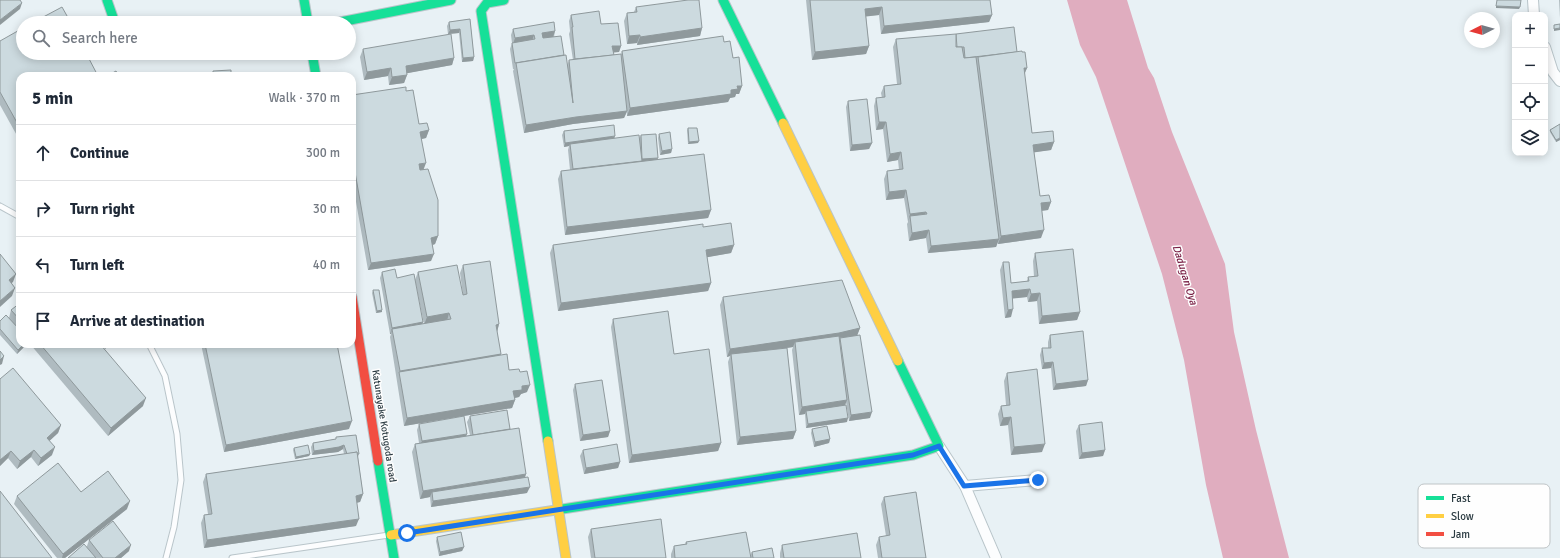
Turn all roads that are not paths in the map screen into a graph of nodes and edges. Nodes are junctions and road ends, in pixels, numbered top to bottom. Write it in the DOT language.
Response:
graph roads {
  1 [pos="107,0"];
  2 [pos="304,0"];
  3 [pos="451,0"];
  4 [pos="504,0"];
  5 [pos="723,0"];
  6 [pos="1532,0"];
  7 [pos="1534,12"];
  8 [pos="113,16"];
  9 [pos="307,16"];
  10 [pos="356,19"];
  11 [pos="1545,48"];
  12 [pos="313,60"];
  13 [pos="315,72"];
  14 [pos="1560,82"];
  15 [pos="0,206"];
  16 [pos="16,215"];
  17 [pos="356,323"];
  18 [pos="151,348"];
  19 [pos="939,446"];
  20 [pos="1038,480"];
  21 [pos="964,486"];
  22 [pos="559,510"];
  23 [pos="390,535"];
  24 [pos="166,558"];
  25 [pos="232,558"];
  26 [pos="394,558"];
  27 [pos="566,558"];
  28 [pos="996,558"];
  1 -- 8 [label="street"];
  2 -- 9 [label="street"];
  3 -- 10 [label="street"];
  4 -- 22 [label="street"];
  5 -- 19 [label="street"];
  6 -- 7 [label="street"];
  11 -- 14 [label="street"];
  12 -- 13 [label="street"];
  15 -- 16 [label="lane"];
  17 -- 23 [label="street, Katunayake Kotugoda road"];
  18 -- 24 [label="lane"];
  19 -- 21 [label="street"];
  19 -- 22 [label="street"];
  20 -- 21 [label="street"];
  21 -- 28 [label="street"];
  22 -- 23 [label="street"];
  22 -- 27 [label="street"];
  23 -- 25 [label="lane"];
  23 -- 26 [label="street, Katunayake Kotugoda road"];
}
